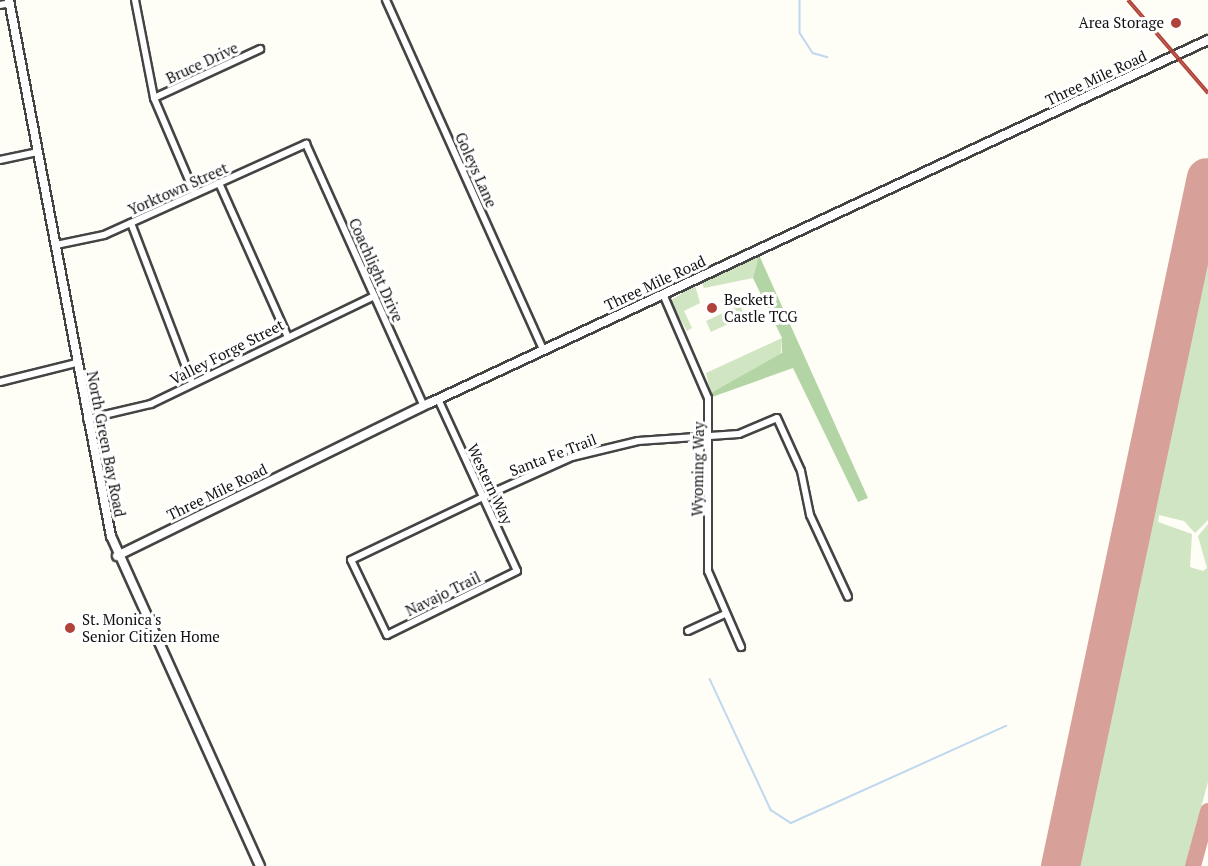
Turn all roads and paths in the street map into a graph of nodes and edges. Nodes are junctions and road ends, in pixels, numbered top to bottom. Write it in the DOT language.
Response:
graph roads {
  1 [pos="135,0"];
  2 [pos="386,0"];
  3 [pos="10,2"];
  4 [pos="0,5"];
  5 [pos="1208,40"];
  6 [pos="260,49"];
  7 [pos="154,98"];
  8 [pos="306,144"];
  9 [pos="38,152"];
  10 [pos="0,160"];
  11 [pos="219,183"];
  12 [pos="195,194"];
  13 [pos="131,223"];
  14 [pos="56,245"];
  15 [pos="663,294"];
  16 [pos="374,296"];
  17 [pos="287,335"];
  18 [pos="543,350"];
  19 [pos="76,363"];
  20 [pos="0,382"];
  21 [pos="192,383"];
  22 [pos="438,399"];
  23 [pos="424,406"];
  24 [pos="87,419"];
  25 [pos="711,436"];
  26 [pos="483,497"];
  27 [pos="117,556"];
  28 [pos="509,575"];
  29 [pos="848,597"];
  30 [pos="725,614"];
  31 [pos="688,631"];
  32 [pos="387,635"];
  33 [pos="741,647"];
  34 [pos="260,866"];
  1 -- 7 [label="street"];
  2 -- 18 [label="street, Goleys Lane"];
  3 -- 4 [label="street"];
  3 -- 9 [label="street, North Green Bay Road"];
  5 -- 15 [label="street, Three Mile Road"];
  6 -- 7 [label="street, Bruce Drive"];
  7 -- 12 [label="street"];
  8 -- 11 [label="street, Yorktown Street"];
  8 -- 16 [label="street, Coachlight Drive"];
  9 -- 10 [label="street"];
  9 -- 14 [label="street, North Green Bay Road"];
  11 -- 12 [label="street, Yorktown Street"];
  11 -- 17 [label="street"];
  12 -- 13 [label="street, Yorktown Street"];
  13 -- 14 [label="street, Yorktown Street"];
  13 -- 21 [label="street"];
  14 -- 19 [label="street, North Green Bay Road"];
  15 -- 18 [label="street, Three Mile Road"];
  15 -- 25 [label="street, Wyoming Way"];
  16 -- 17 [label="street, Valley Forge Street"];
  16 -- 23 [label="street, Coachlight Drive"];
  17 -- 21 [label="street, Valley Forge Street"];
  18 -- 22 [label="street, Three Mile Road"];
  19 -- 20 [label="street"];
  19 -- 24 [label="street, North Green Bay Road"];
  21 -- 24 [label="street, Valley Forge Street"];
  22 -- 23 [label="street, Three Mile Road"];
  22 -- 26 [label="street, Western Way"];
  23 -- 27 [label="street, Three Mile Road"];
  24 -- 27 [label="street, North Green Bay Road"];
  25 -- 26 [label="street, Santa Fe Trail"];
  25 -- 29 [label="street, Santa Fe Trail"];
  25 -- 30 [label="street, Wyoming Way"];
  26 -- 28 [label="street, Western Way"];
  26 -- 32 [label="street, Santa Fe Trail"];
  27 -- 34 [label="street, North Green Bay Road"];
  28 -- 32 [label="street, Navajo Trail"];
  30 -- 31 [label="street"];
  30 -- 33 [label="street, Wyoming Way"];
}
